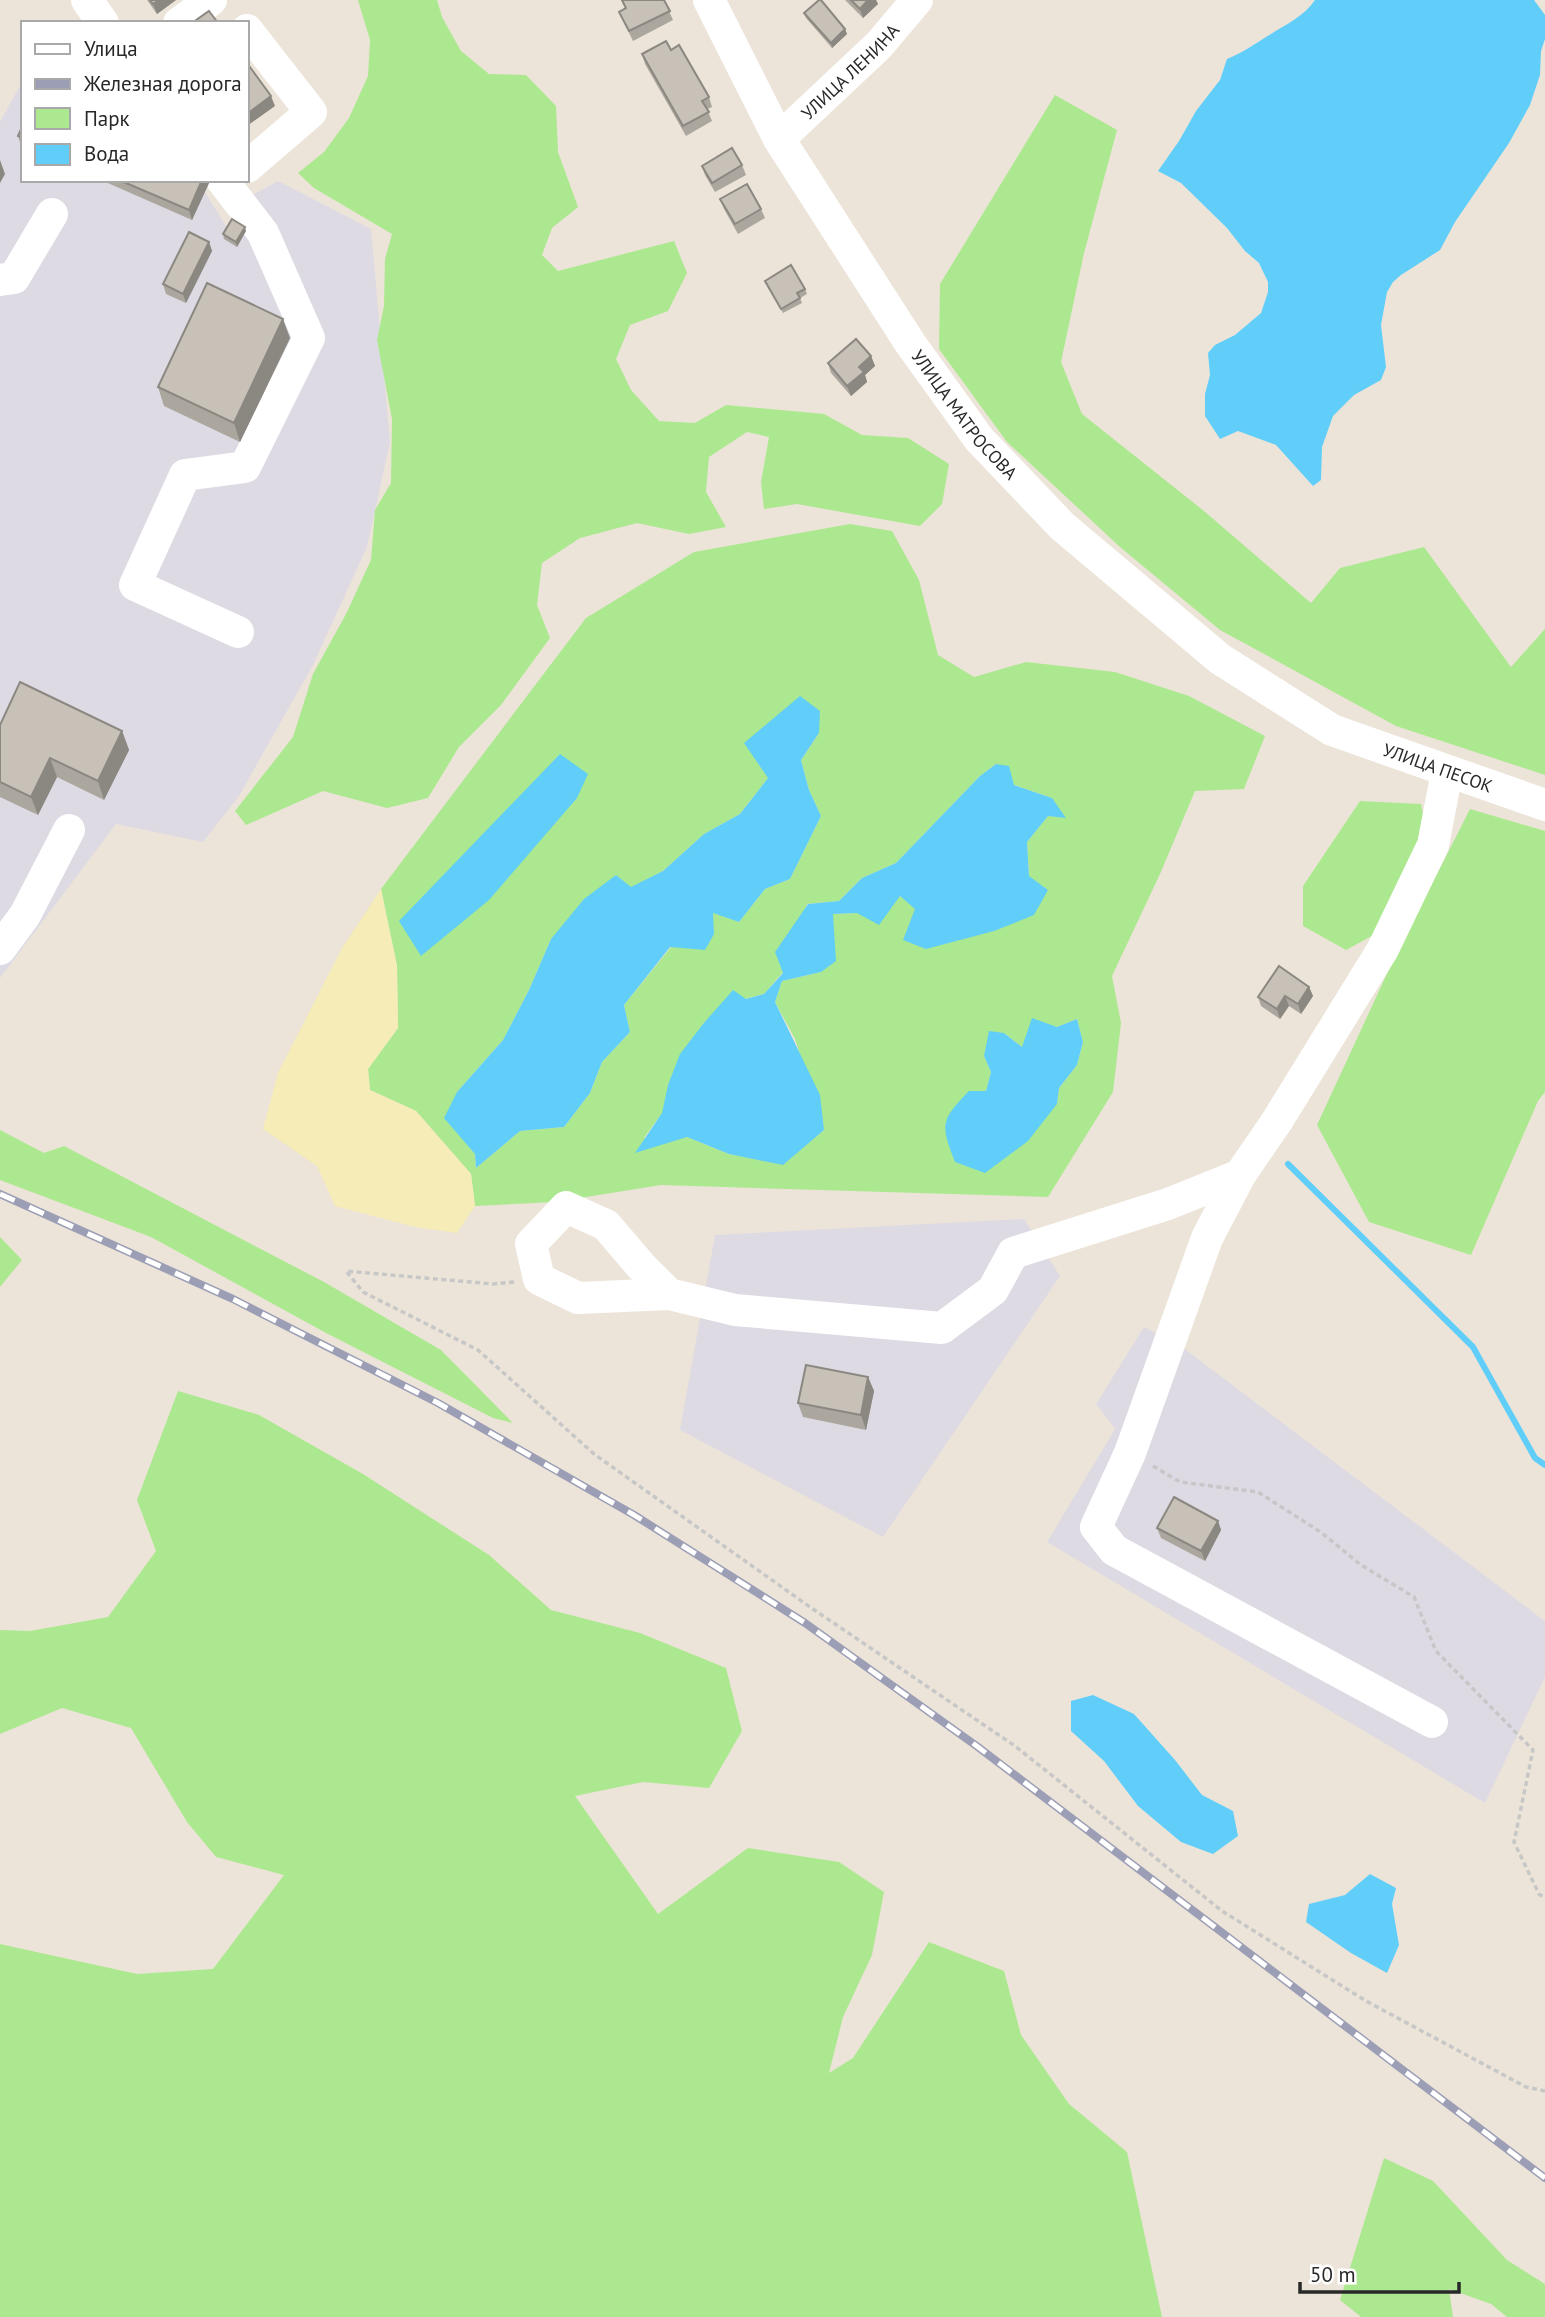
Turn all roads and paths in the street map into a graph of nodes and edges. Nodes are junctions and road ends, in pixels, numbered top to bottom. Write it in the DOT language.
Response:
graph roads {
  1 [pos="87,0"];
  2 [pos="211,0"];
  3 [pos="223,0"];
  4 [pos="709,0"];
  5 [pos="917,0"];
  6 [pos="102,21"];
  7 [pos="182,21"];
  8 [pos="239,21"];
  9 [pos="248,31"];
  10 [pos="779,139"];
  11 [pos="248,171"];
  12 [pos="234,184"];
  13 [pos="52,214"];
  14 [pos="0,280"];
  15 [pos="238,632"];
  16 [pos="1332,730"];
  17 [pos="1447,772"];
  18 [pos="1545,805"];
  19 [pos="68,830"];
  20 [pos="0,949"];
  21 [pos="1240,1175"];
  22 [pos="539,1279"];
  23 [pos="668,1294"];
  24 [pos="1130,1453"];
  25 [pos="1432,1723"];
  26 [pos="1545,1898"];
  27 [pos="1545,2091"];
  1 -- 6 [label="street"];
  2 -- 7 [label="street"];
  3 -- 8 [label="street"];
  4 -- 10 [label="street, УЛИЦА МАТРОСОВА"];
  5 -- 10 [label="street, УЛИЦА ЛЕНИНА"];
  9 -- 11 [label="street"];
  10 -- 16 [label="street, УЛИЦА МАТРОСОВА"];
  12 -- 15 [label="street"];
  13 -- 14 [label="street"];
  16 -- 17 [label="street, УЛИЦА ПЕСОК"];
  17 -- 18 [label="street, УЛИЦА ПЕСОК"];
  17 -- 21 [label="street"];
  19 -- 20 [label="street"];
  21 -- 23 [label="street"];
  21 -- 24 [label="street"];
  22 -- 23 [label="street"];
  22 -- 23 [label="street"];
  22 -- 27 [label="path"];
  24 -- 25 [label="street"];
  24 -- 26 [label="path"];
}
